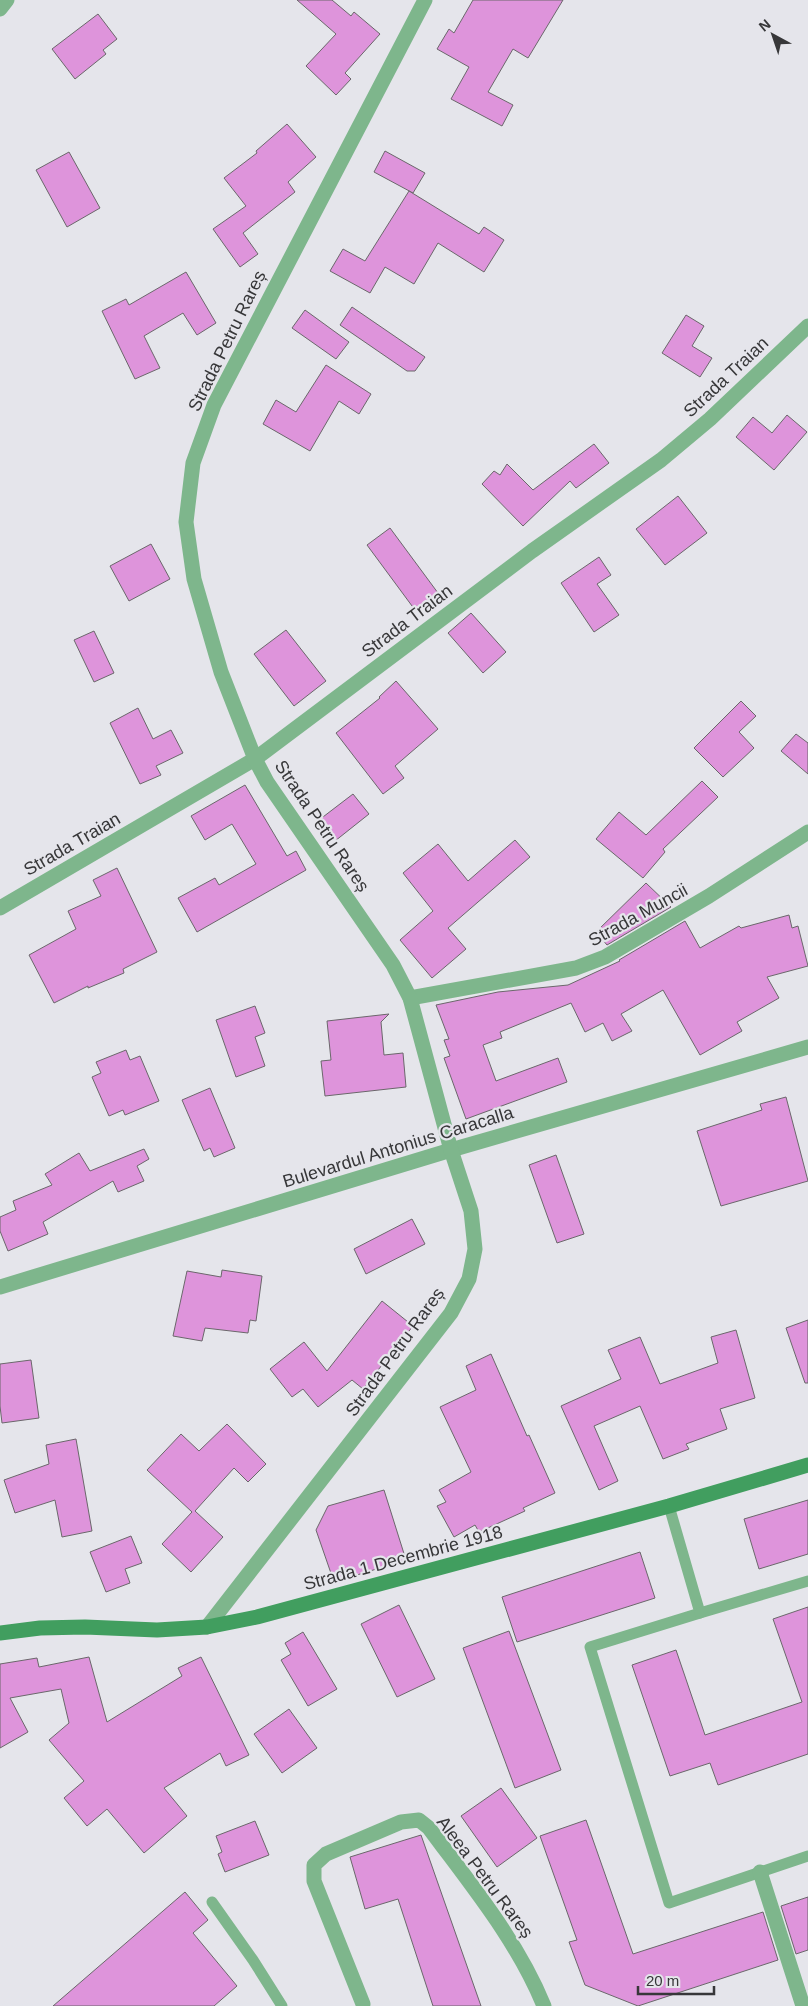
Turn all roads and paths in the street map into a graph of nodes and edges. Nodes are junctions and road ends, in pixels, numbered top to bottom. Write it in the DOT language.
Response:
graph roads {
  1 [pos="7,0"];
  2 [pos="425,0"];
  3 [pos="0,9"];
  4 [pos="808,326"];
  5 [pos="255,759"];
  6 [pos="808,832"];
  7 [pos="0,908"];
  8 [pos="410,998"];
  9 [pos="808,1047"];
  10 [pos="451,1150"];
  11 [pos="0,1287"];
  12 [pos="808,1465"];
  13 [pos="669,1506"];
  14 [pos="808,1581"];
  15 [pos="700,1613"];
  16 [pos="207,1628"];
  17 [pos="0,1633"];
  18 [pos="808,1856"];
  19 [pos="760,1872"];
  20 [pos="212,1902"];
  21 [pos="363,2004"];
  22 [pos="280,2005"];
  23 [pos="544,2006"];
  24 [pos="803,2006"];
  1 -- 3 [label="street"];
  2 -- 5 [label="street, Strada Petru Rareș"];
  4 -- 5 [label="street, Strada Traian"];
  5 -- 7 [label="street, Strada Traian"];
  5 -- 8 [label="street, Strada Petru Rareș"];
  6 -- 8 [label="street, Strada Muncii"];
  8 -- 10 [label="street, Strada Petru Rareș"];
  9 -- 10 [label="street, Bulevardul Antonius Caracalla"];
  10 -- 11 [label="street, Bulevardul Antonius Caracalla"];
  10 -- 16 [label="street, Strada Petru Rareș"];
  12 -- 13 [label="main road, Strada 1 Decembrie 1918"];
  13 -- 15 [label="lane"];
  13 -- 16 [label="main road, Strada 1 Decembrie 1918"];
  14 -- 15 [label="lane"];
  15 -- 19 [label="lane"];
  16 -- 17 [label="main road, Strada 1 Decembrie 1918"];
  18 -- 19 [label="lane"];
  19 -- 24 [label="street"];
  20 -- 22 [label="lane"];
  21 -- 23 [label="street, Aleea Petru Rareș"];
}
